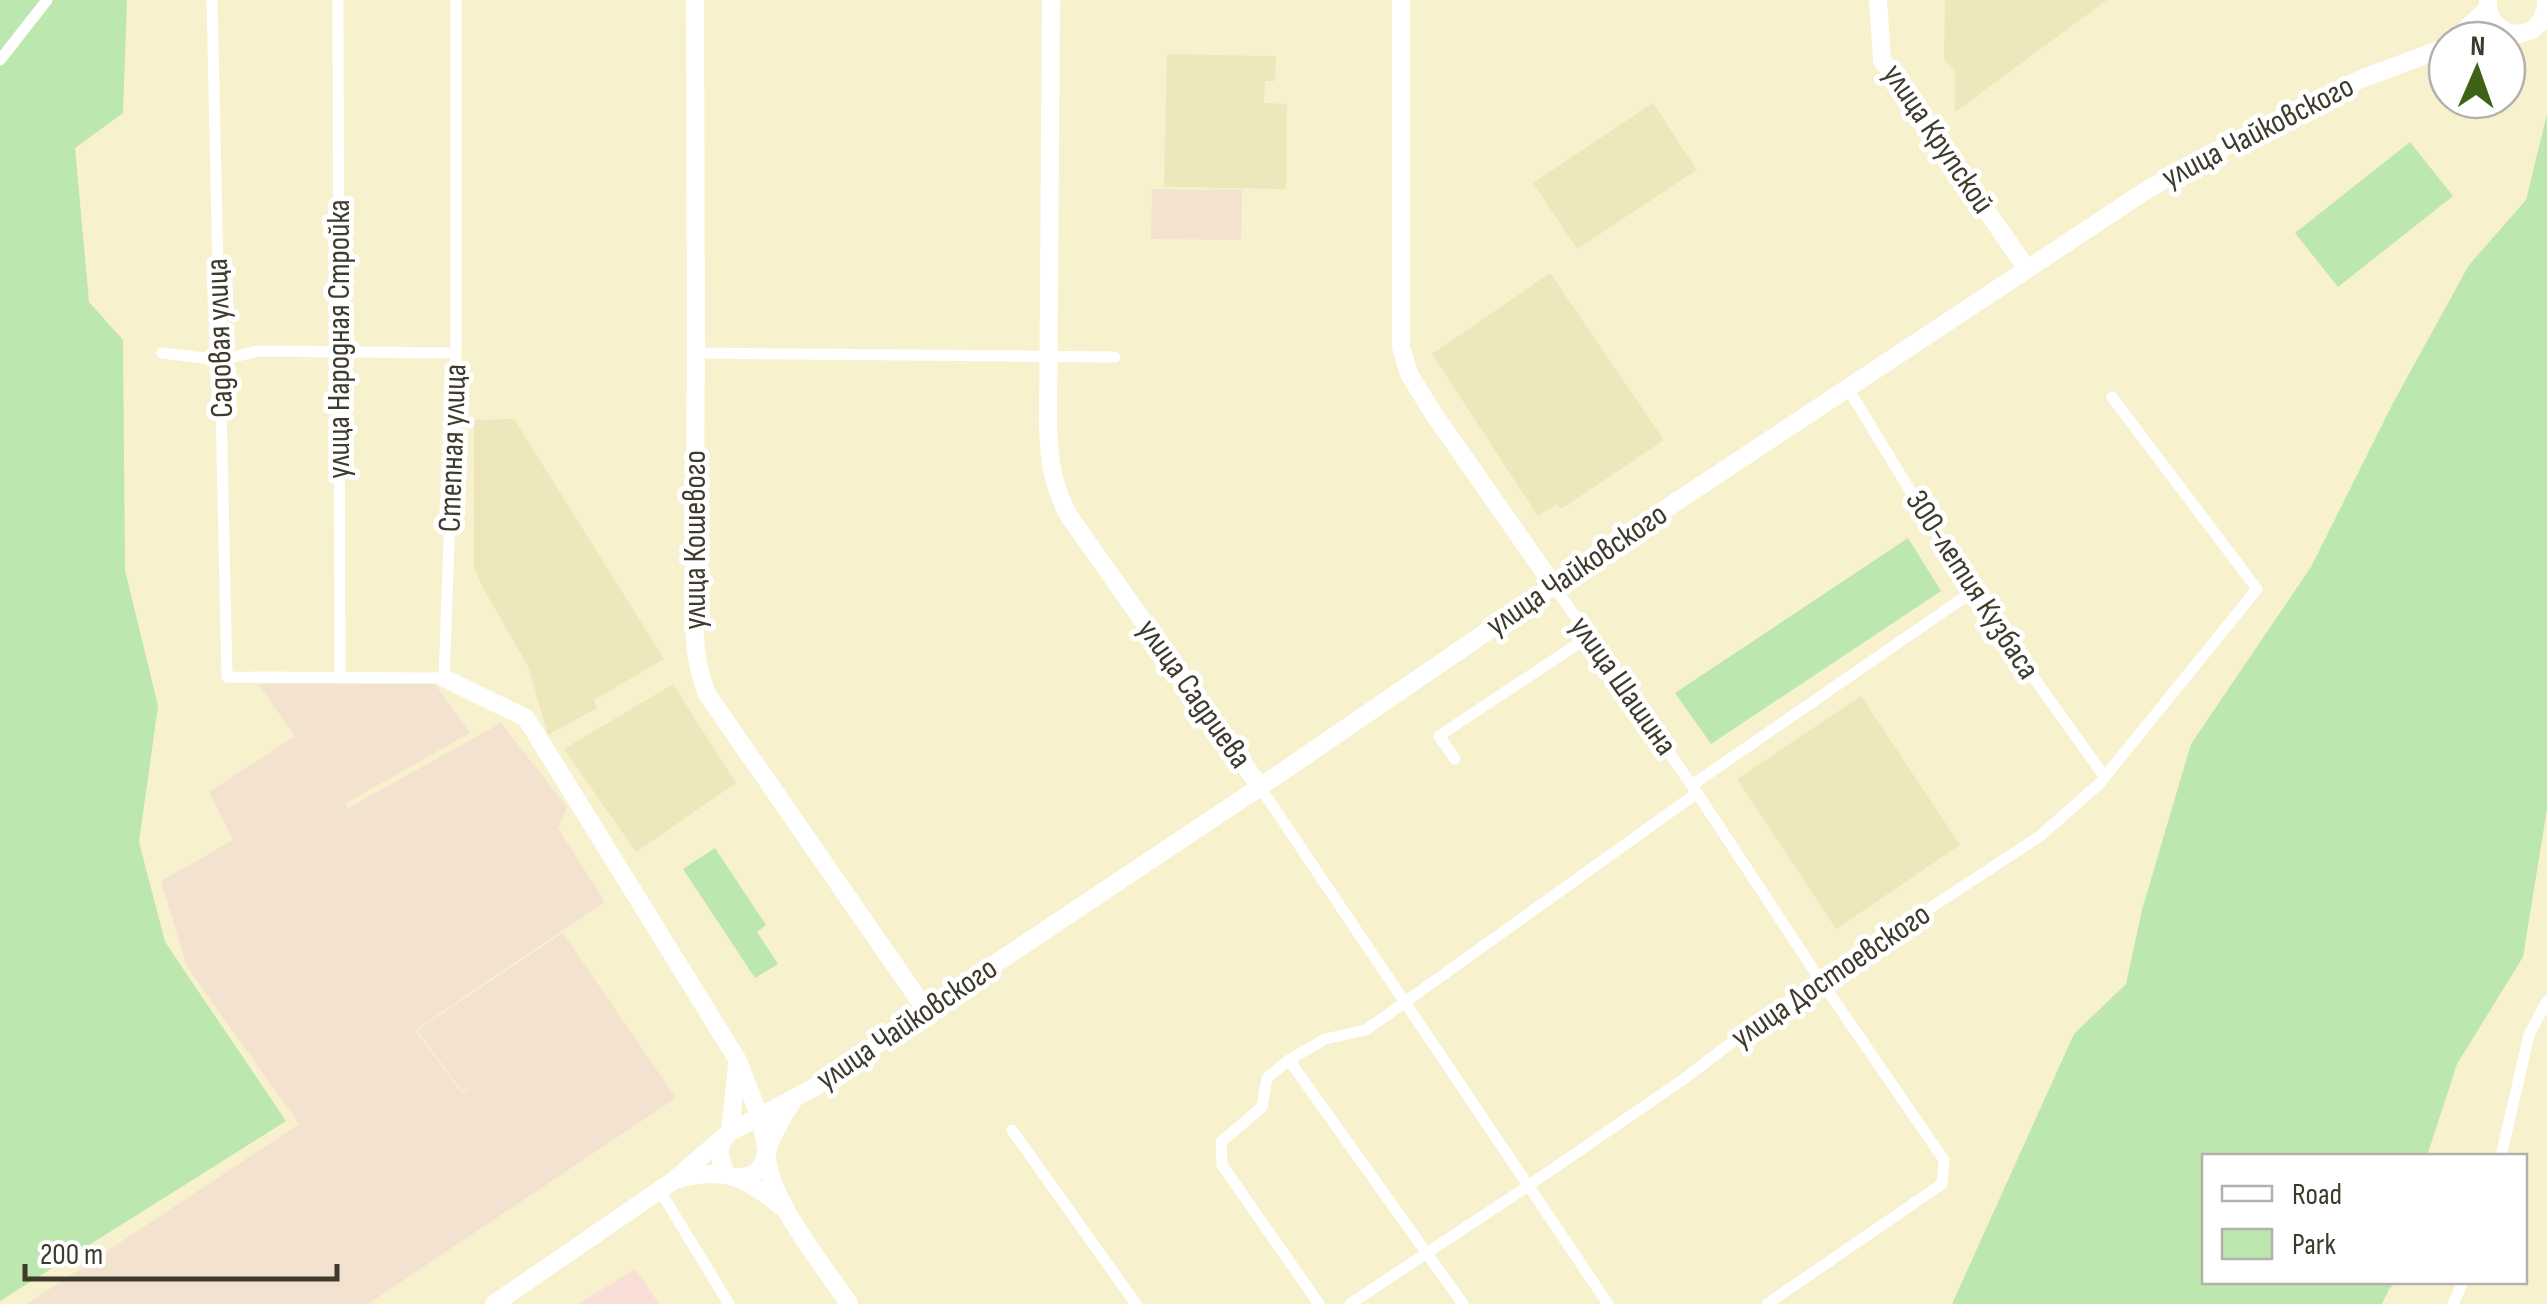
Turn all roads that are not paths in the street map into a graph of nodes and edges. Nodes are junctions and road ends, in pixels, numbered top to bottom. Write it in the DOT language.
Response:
graph roads {
  1 [pos="47,0"];
  2 [pos="212,0"];
  3 [pos="338,0"];
  4 [pos="456,0"];
  5 [pos="694,0"];
  6 [pos="1051,0"];
  7 [pos="1401,0"];
  8 [pos="1878,0"];
  9 [pos="2546,12"];
  10 [pos="2527,32"];
  11 [pos="2427,53"];
  12 [pos="0,60"];
  13 [pos="2027,268"];
  14 [pos="162,353"];
  15 [pos="340,353"];
  16 [pos="456,353"];
  17 [pos="696,354"];
  18 [pos="1050,358"];
  19 [pos="1115,358"];
  20 [pos="222,360"];
  21 [pos="1848,387"];
  22 [pos="2112,398"];
  23 [pos="1554,586"];
  24 [pos="1972,592"];
  25 [pos="1588,637"];
  26 [pos="340,678"];
  27 [pos="444,678"];
  28 [pos="1454,759"];
  29 [pos="2104,778"];
  30 [pos="1260,787"];
  31 [pos="1695,789"];
  32 [pos="1821,981"];
  33 [pos="2547,1001"];
  34 [pos="1403,1002"];
  35 [pos="926,1010"];
  36 [pos="737,1059"];
  37 [pos="1289,1060"];
  38 [pos="796,1099"];
  39 [pos="760,1116"];
  40 [pos="1012,1130"];
  41 [pos="728,1133"];
  42 [pos="767,1154"];
  43 [pos="2501,1154"];
  44 [pos="731,1176"];
  45 [pos="666,1186"];
  46 [pos="1528,1186"];
  47 [pos="786,1210"];
  48 [pos="1426,1252"];
  49 [pos="494,1304"];
  50 [pos="729,1304"];
  51 [pos="849,1304"];
  52 [pos="1136,1304"];
  53 [pos="1319,1304"];
  54 [pos="1350,1304"];
  55 [pos="1463,1304"];
  56 [pos="1608,1304"];
  57 [pos="1767,1304"];
  1 -- 12 [label="street"];
  2 -- 20 [label="street, Садовая улица"];
  3 -- 15 [label="street, улица Народная Стройка"];
  4 -- 16 [label="street, Степная улица"];
  5 -- 17 [label="street, улица Кошевого"];
  6 -- 18 [label="street, улица Садриева"];
  7 -- 23 [label="street, улица Шашина"];
  8 -- 13 [label="street, улица Крупской"];
  9 -- 10 [label="street"];
  11 -- 13 [label="street, улица Чайковского"];
  13 -- 21 [label="street, улица Чайковского"];
  14 -- 20 [label="street"];
  15 -- 16 [label="street"];
  15 -- 20 [label="street"];
  15 -- 26 [label="street, улица Народная Стройка"];
  16 -- 27 [label="street, Степная улица"];
  17 -- 18 [label="street"];
  17 -- 35 [label="street, улица Кошевого"];
  18 -- 19 [label="street"];
  18 -- 30 [label="street, улица Садриева"];
  20 -- 26 [label="street, Садовая улица"];
  21 -- 23 [label="street, улица Чайковского"];
  21 -- 24 [label="street, 300-летия Кузбаса"];
  22 -- 29 [label="street, улица Достоевского"];
  23 -- 25 [label="street, улица Шашина"];
  23 -- 30 [label="street, улица Чайковского"];
  24 -- 29 [label="street, 300-летия Кузбаса"];
  24 -- 31 [label="street"];
  25 -- 28 [label="street"];
  25 -- 31 [label="street, улица Шашина"];
  26 -- 27 [label="street"];
  27 -- 36 [label="street"];
  29 -- 32 [label="street, улица Достоевского"];
  30 -- 34 [label="street, улица Садриева"];
  30 -- 35 [label="street, улица Чайковского"];
  31 -- 32 [label="street, улица Шашина"];
  31 -- 34 [label="street"];
  32 -- 46 [label="street, улица Достоевского"];
  32 -- 57 [label="street, улица Шашина"];
  33 -- 43 [label="street"];
  34 -- 37 [label="street"];
  34 -- 46 [label="street, улица Садриева"];
  35 -- 38 [label="street, улица Чайковского"];
  36 -- 39 [label="street"];
  36 -- 41 [label="street"];
  37 -- 48 [label="street"];
  37 -- 53 [label="street"];
  38 -- 39 [label="street, улица Чайковского"];
  38 -- 42 [label="street"];
  39 -- 41 [label="street, улица Чайковского"];
  39 -- 42 [label="street"];
  40 -- 52 [label="street"];
  41 -- 42 [label="street"];
  41 -- 44 [label="street"];
  41 -- 45 [label="street, улица Чайковского"];
  42 -- 44 [label="street"];
  42 -- 47 [label="street"];
  44 -- 45 [label="street"];
  44 -- 47 [label="street"];
  45 -- 49 [label="street, улица Чайковского"];
  45 -- 50 [label="street"];
  46 -- 48 [label="street, улица Достоевского"];
  46 -- 56 [label="street, улица Садриева"];
  47 -- 51 [label="street"];
  48 -- 54 [label="street, улица Достоевского"];
  48 -- 55 [label="street"];
}
